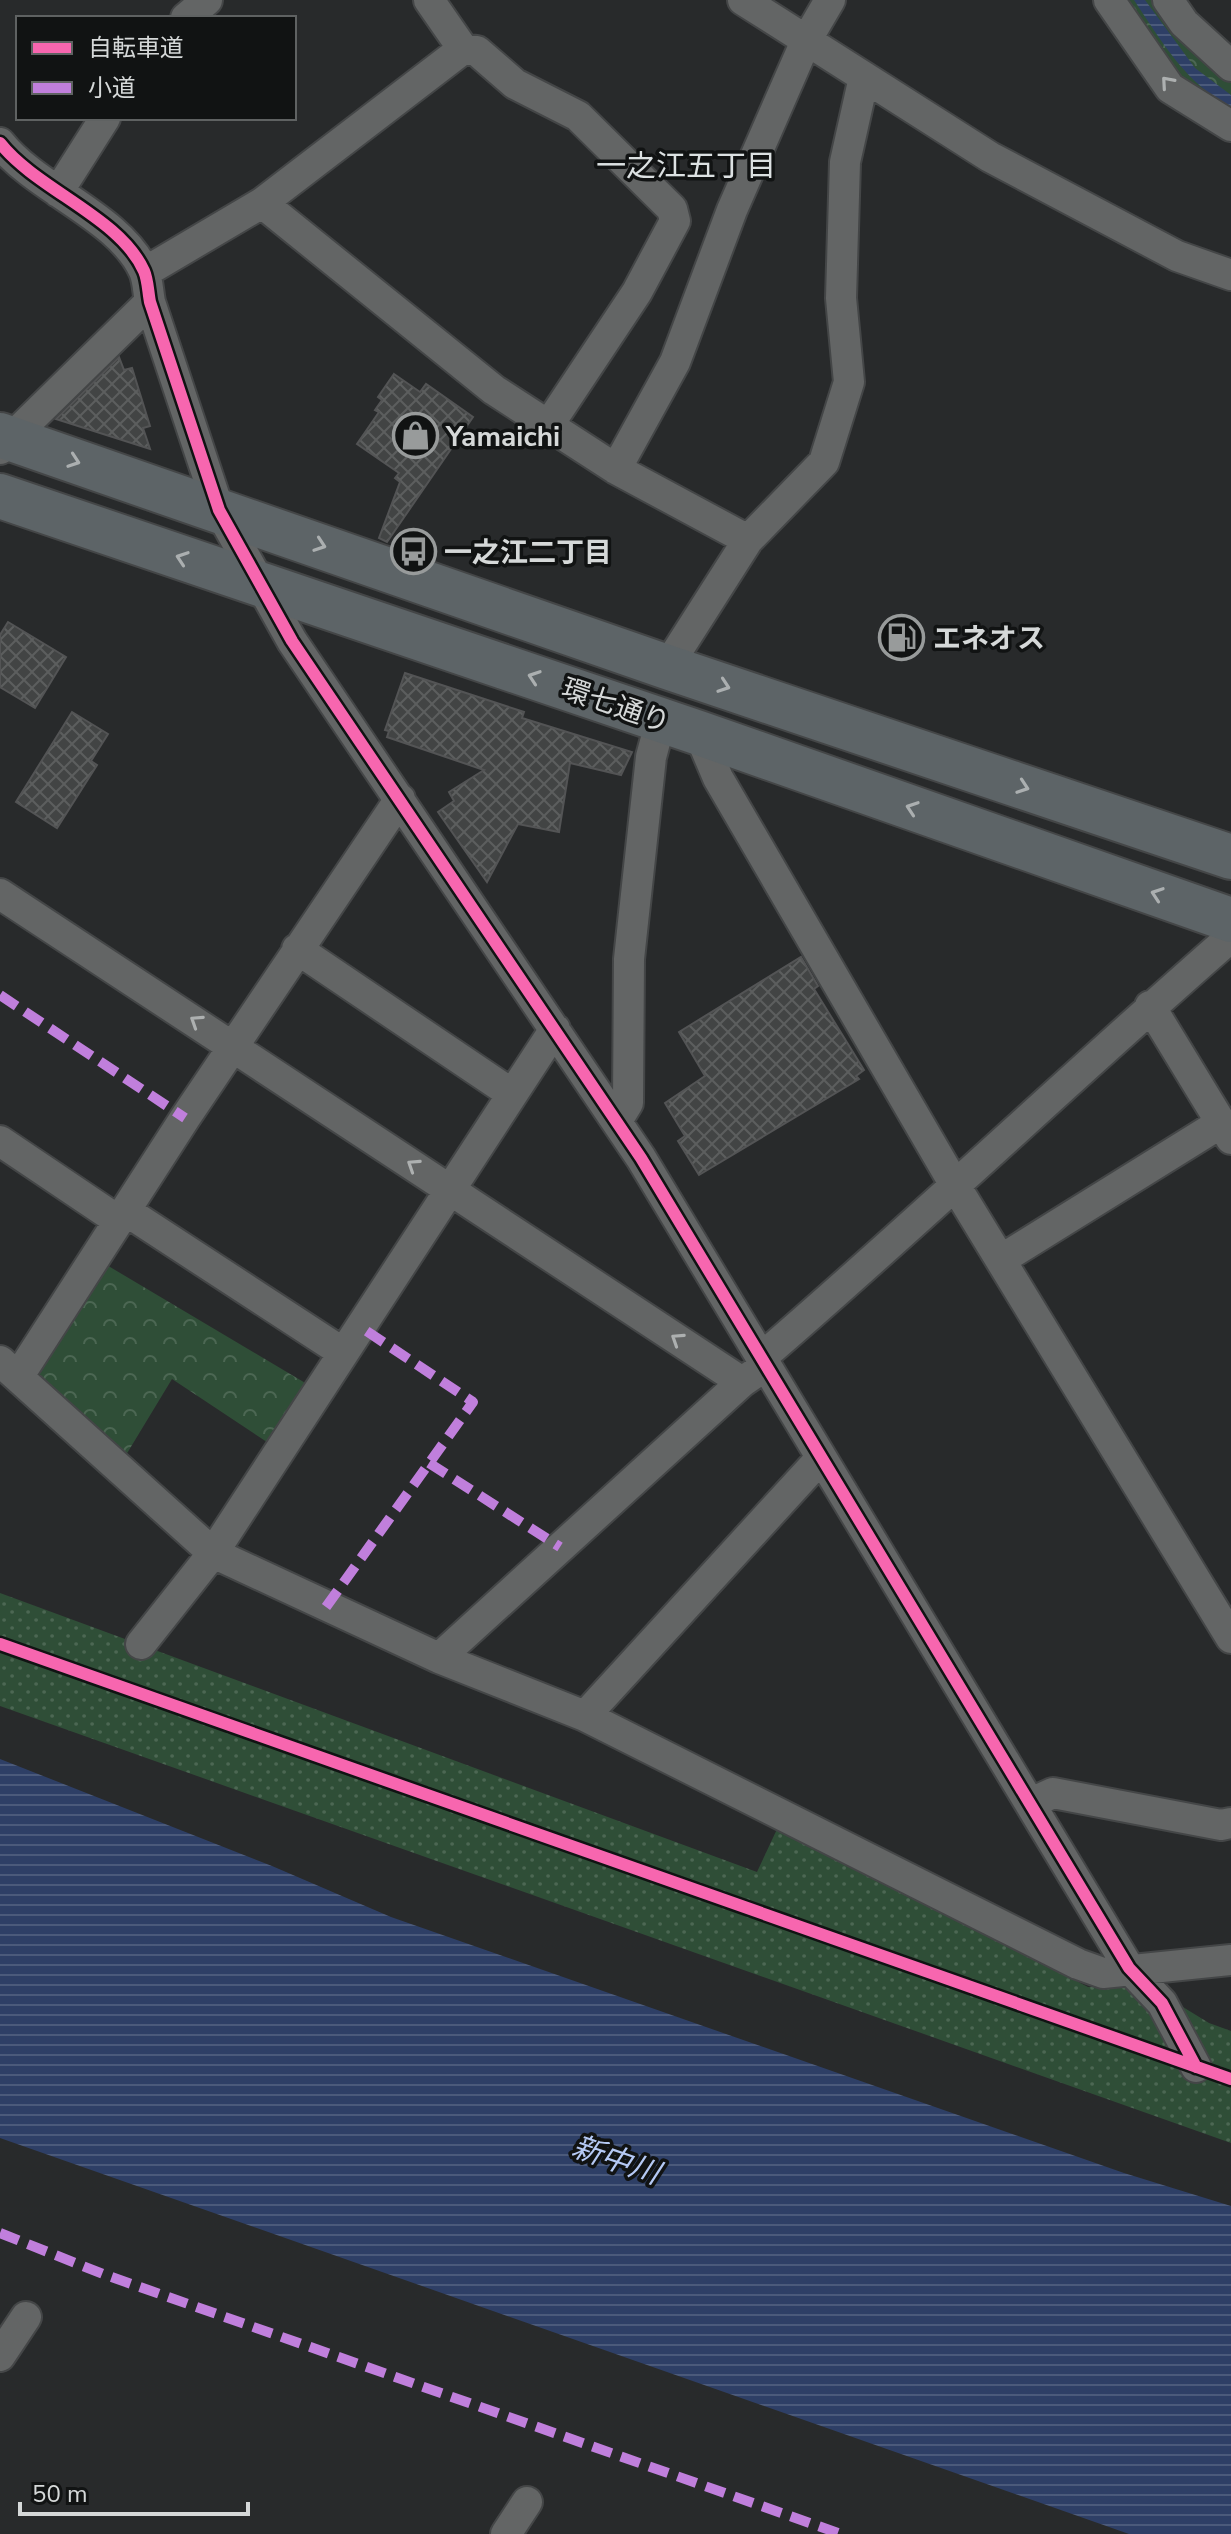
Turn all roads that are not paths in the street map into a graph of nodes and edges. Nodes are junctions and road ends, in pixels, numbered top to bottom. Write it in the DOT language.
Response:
graph roads {
  1 [pos="207,0"];
  2 [pos="429,0"];
  3 [pos="743,0"];
  4 [pos="830,0"];
  5 [pos="1109,0"];
  6 [pos="1168,0"];
  7 [pos="188,16"];
  8 [pos="806,41"];
  9 [pos="463,49"];
  10 [pos="1231,66"];
  11 [pos="864,77"];
  12 [pos="104,120"];
  13 [pos="1231,126"];
  14 [pos="0,143"];
  15 [pos="58,192"];
  16 [pos="262,203"];
  17 [pos="145,272"];
  18 [pos="1231,275"];
  19 [pos="150,302"];
  20 [pos="548,426"];
  21 [pos="3,441"];
  22 [pos="616,469"];
  23 [pos="0,496"];
  24 [pos="219,510"];
  25 [pos="748,540"];
  26 [pos="258,583"];
  27 [pos="667,667"];
  28 [pos="680,726"];
  29 [pos="400,799"];
  30 [pos="1231,857"];
  31 [pos="0,894"];
  32 [pos="1231,920"];
  33 [pos="1231,937"];
  34 [pos="297,949"];
  35 [pos="1150,1006"];
  36 [pos="555,1029"];
  37 [pos="233,1046"];
  38 [pos="512,1094"];
  39 [pos="617,1121"];
  40 [pos="1226,1131"];
  41 [pos="0,1141"];
  42 [pos="956,1187"];
  43 [pos="449,1189"];
  44 [pos="123,1216"];
  45 [pos="1002,1259"];
  46 [pos="342,1352"];
  47 [pos="756,1368"];
  48 [pos="9,1369"];
  49 [pos="821,1458"];
  50 [pos="213,1553"];
  51 [pos="1231,1638"];
  52 [pos="141,1644"];
  53 [pos="439,1658"];
  54 [pos="585,1716"];
  55 [pos="1031,1803"];
  56 [pos="1231,1823"];
  57 [pos="1231,1960"];
  58 [pos="1129,1968"];
  59 [pos="1196,2067"];
  60 [pos="26,2317"];
  61 [pos="0,2356"];
  62 [pos="527,2502"];
  63 [pos="506,2534"];
  1 -- 7 [label="street"];
  2 -- 9 [label="street"];
  3 -- 8 [label="street"];
  4 -- 8 [label="street"];
  13 -- 5 [label="street, one-way"];
  6 -- 10 [label="street"];
  8 -- 11 [label="street"];
  8 -- 22 [label="street"];
  9 -- 16 [label="street"];
  9 -- 20 [label="street"];
  11 -- 18 [label="street"];
  11 -- 25 [label="street"];
  12 -- 15 [label="street"];
  14 -- 15 [label="street"];
  15 -- 17 [label="street"];
  16 -- 17 [label="street"];
  16 -- 20 [label="street"];
  17 -- 19 [label="street"];
  19 -- 21 [label="street"];
  19 -- 24 [label="street"];
  20 -- 22 [label="street"];
  21 -- 24 [label="main road, 環七通り, one-way"];
  22 -- 25 [label="street"];
  26 -- 23 [label="main road, 環七通り, one-way"];
  24 -- 26 [label="street"];
  24 -- 27 [label="main road, 環七通り, one-way"];
  25 -- 27 [label="street"];
  28 -- 26 [label="main road, 環七通り, one-way"];
  26 -- 29 [label="street"];
  27 -- 30 [label="main road, 環七通り, one-way"];
  32 -- 28 [label="main road, 環七通り, one-way"];
  28 -- 39 [label="street"];
  28 -- 42 [label="street"];
  29 -- 34 [label="street"];
  29 -- 36 [label="street"];
  37 -- 31 [label="street, one-way"];
  33 -- 35 [label="street"];
  34 -- 37 [label="street"];
  34 -- 38 [label="street"];
  35 -- 40 [label="street"];
  35 -- 42 [label="street"];
  36 -- 38 [label="street"];
  36 -- 39 [label="street"];
  43 -- 37 [label="street, one-way"];
  37 -- 44 [label="street"];
  38 -- 43 [label="street"];
  39 -- 47 [label="street"];
  40 -- 45 [label="street"];
  41 -- 44 [label="street"];
  42 -- 45 [label="street"];
  42 -- 47 [label="street"];
  43 -- 46 [label="street"];
  47 -- 43 [label="street, one-way"];
  44 -- 46 [label="street"];
  44 -- 48 [label="street"];
  45 -- 51 [label="street"];
  46 -- 50 [label="street"];
  47 -- 49 [label="street"];
  47 -- 53 [label="street"];
  48 -- 50 [label="street"];
  49 -- 54 [label="street"];
  49 -- 55 [label="street"];
  50 -- 52 [label="street"];
  50 -- 53 [label="street"];
  53 -- 54 [label="street"];
  54 -- 58 [label="street"];
  55 -- 56 [label="street"];
  55 -- 58 [label="street"];
  57 -- 58 [label="street"];
  58 -- 59 [label="street"];
  60 -- 61 [label="street"];
  62 -- 63 [label="street"];
}
